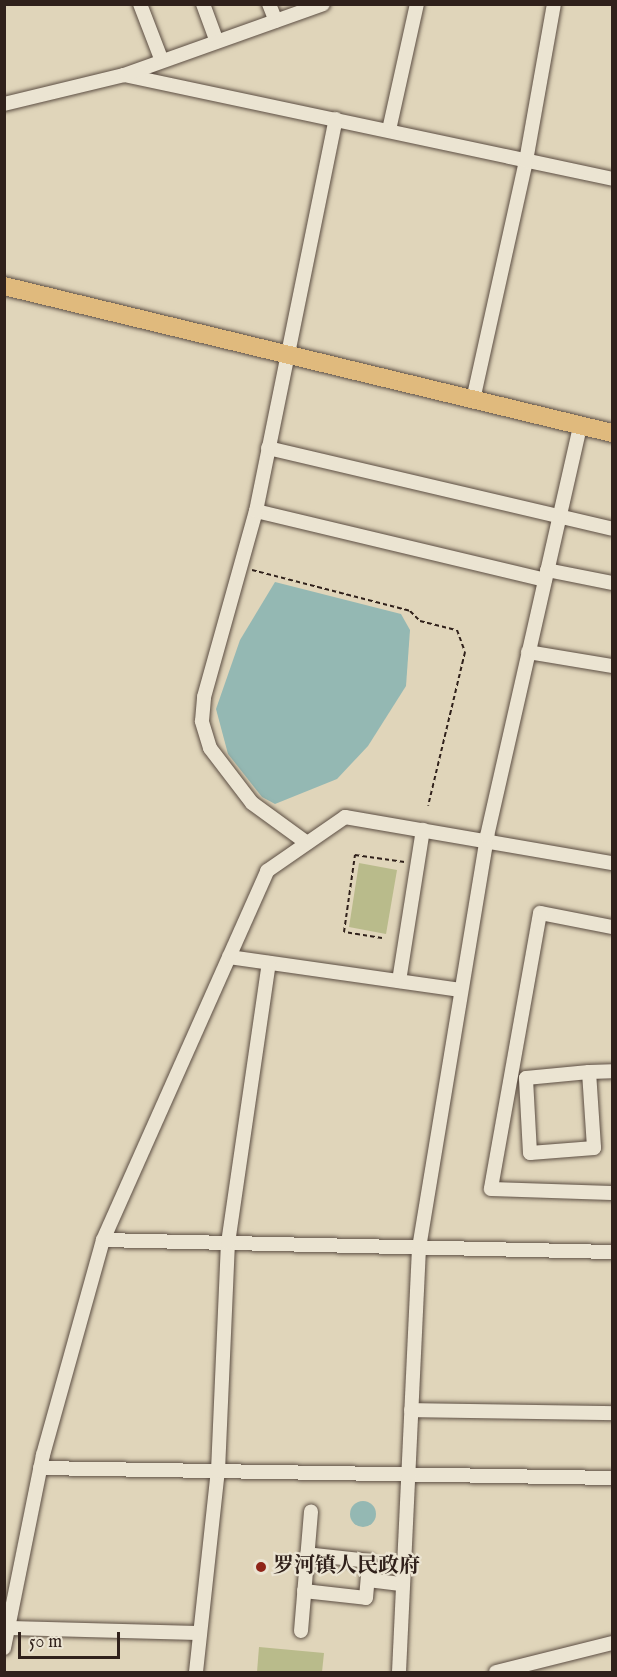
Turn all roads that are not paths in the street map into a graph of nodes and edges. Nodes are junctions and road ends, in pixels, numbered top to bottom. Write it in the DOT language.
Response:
graph roads {
  1 [pos="140,4"];
  2 [pos="202,4"];
  3 [pos="269,4"];
  4 [pos="323,4"];
  5 [pos="417,4"];
  6 [pos="554,4"];
  7 [pos="276,21"];
  8 [pos="217,42"];
  9 [pos="162,61"];
  10 [pos="124,75"];
  11 [pos="4,104"];
  12 [pos="336,119"];
  13 [pos="389,130"];
  14 [pos="526,161"];
  15 [pos="612,179"];
  16 [pos="4,286"];
  17 [pos="285,356"];
  18 [pos="473,400"];
  19 [pos="580,425"];
  20 [pos="612,433"];
  21 [pos="268,448"];
  22 [pos="256,511"];
  23 [pos="559,516"];
  24 [pos="612,529"];
  25 [pos="546,575"];
  26 [pos="612,583"];
  27 [pos="528,652"];
  28 [pos="612,666"];
  29 [pos="423,830"];
  30 [pos="486,841"];
  31 [pos="307,843"];
  32 [pos="612,863"];
  33 [pos="612,927"];
  34 [pos="229,957"];
  35 [pos="269,963"];
  36 [pos="399,981"];
  37 [pos="461,990"];
  38 [pos="612,1071"];
  39 [pos="590,1072"];
  40 [pos="612,1193"];
  41 [pos="102,1240"];
  42 [pos="228,1243"];
  43 [pos="419,1248"];
  44 [pos="612,1252"];
  45 [pos="411,1410"];
  46 [pos="612,1413"];
  47 [pos="40,1468"];
  48 [pos="218,1471"];
  49 [pos="408,1474"];
  50 [pos="612,1478"];
  51 [pos="311,1511"];
  52 [pos="307,1554"];
  53 [pos="368,1580"];
  54 [pos="403,1584"];
  55 [pos="304,1592"];
  56 [pos="8,1628"];
  57 [pos="301,1631"];
  58 [pos="200,1633"];
  59 [pos="612,1643"];
  60 [pos="4,1648"];
  61 [pos="196,1672"];
  62 [pos="399,1672"];
  63 [pos="496,1672"];
  1 -- 9 [label="street"];
  2 -- 8 [label="street"];
  3 -- 7 [label="street"];
  4 -- 7 [label="street"];
  5 -- 13 [label="street"];
  6 -- 14 [label="street"];
  7 -- 8 [label="street"];
  8 -- 9 [label="street"];
  9 -- 10 [label="street"];
  10 -- 11 [label="street"];
  10 -- 12 [label="street"];
  12 -- 13 [label="street"];
  12 -- 17 [label="street"];
  13 -- 14 [label="street"];
  14 -- 15 [label="street"];
  14 -- 18 [label="street"];
  16 -- 17 [label="main road"];
  17 -- 18 [label="main road"];
  17 -- 21 [label="street"];
  18 -- 19 [label="main road"];
  19 -- 20 [label="main road"];
  19 -- 23 [label="street"];
  21 -- 22 [label="street"];
  21 -- 23 [label="street"];
  22 -- 25 [label="street"];
  22 -- 31 [label="street"];
  23 -- 24 [label="street"];
  23 -- 25 [label="street"];
  25 -- 26 [label="street"];
  25 -- 27 [label="street"];
  27 -- 28 [label="street"];
  27 -- 30 [label="street"];
  29 -- 30 [label="street"];
  29 -- 31 [label="street"];
  29 -- 36 [label="street"];
  30 -- 32 [label="street"];
  30 -- 37 [label="street"];
  31 -- 34 [label="street"];
  33 -- 40 [label="street"];
  34 -- 35 [label="street"];
  34 -- 41 [label="street"];
  35 -- 36 [label="street"];
  35 -- 42 [label="street"];
  36 -- 37 [label="street"];
  37 -- 43 [label="street"];
  38 -- 39 [label="street"];
  39 -- 39 [label="street"];
  41 -- 42 [label="street"];
  41 -- 47 [label="street"];
  42 -- 43 [label="street"];
  42 -- 48 [label="street"];
  43 -- 44 [label="street"];
  43 -- 45 [label="street"];
  45 -- 46 [label="street"];
  45 -- 49 [label="street"];
  47 -- 48 [label="street"];
  47 -- 56 [label="street"];
  48 -- 49 [label="street"];
  48 -- 58 [label="street"];
  49 -- 50 [label="street"];
  49 -- 54 [label="street"];
  51 -- 52 [label="street"];
  52 -- 53 [label="street"];
  52 -- 55 [label="street"];
  53 -- 54 [label="street"];
  53 -- 55 [label="street"];
  54 -- 62 [label="street"];
  55 -- 57 [label="street"];
  56 -- 58 [label="street"];
  56 -- 60 [label="street"];
  58 -- 61 [label="street"];
  59 -- 63 [label="street"];
}
